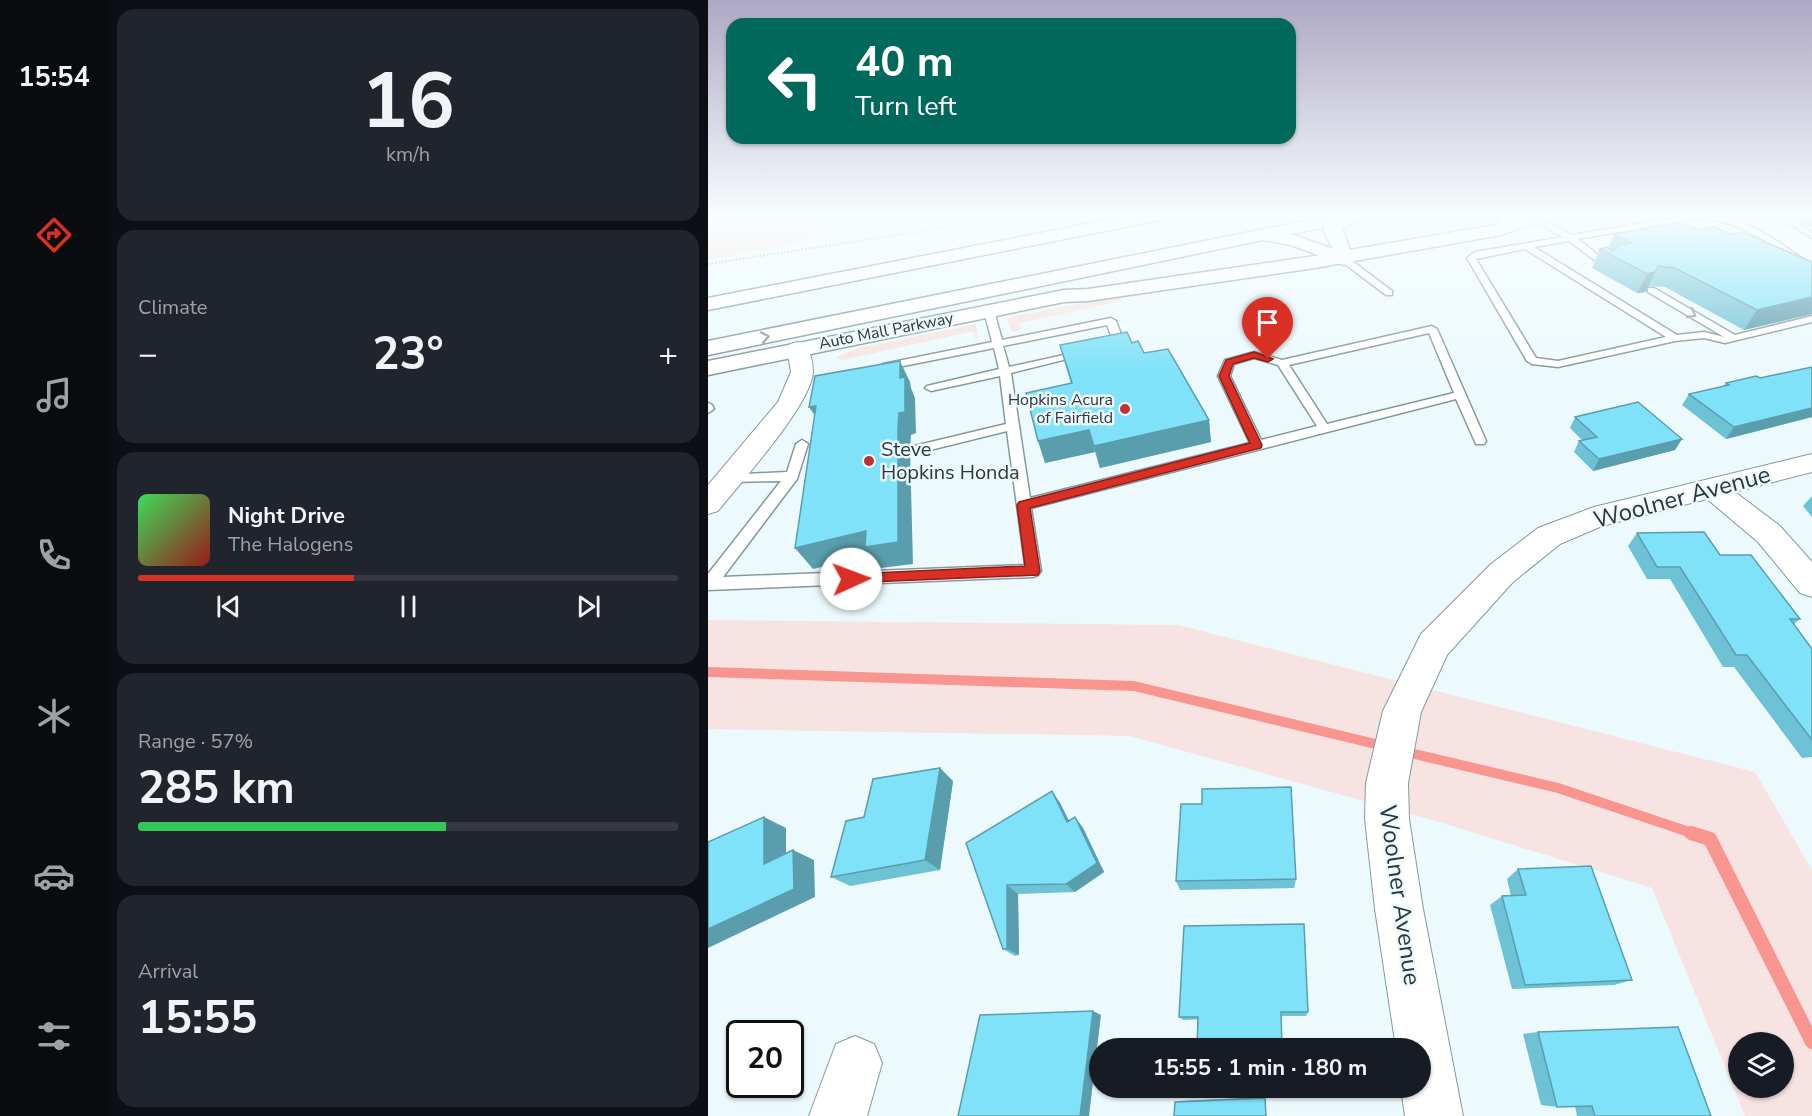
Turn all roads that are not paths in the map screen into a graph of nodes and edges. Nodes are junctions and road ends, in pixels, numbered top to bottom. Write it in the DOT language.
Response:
graph roads {
  1 [pos="901,266"];
  2 [pos="1104,266"];
  3 [pos="1295,266"];
  4 [pos="1353,266"];
  5 [pos="1475,266"];
  6 [pos="1559,266"];
  7 [pos="1651,291"];
  8 [pos="1389,293"];
  9 [pos="708,304"];
  10 [pos="988,311"];
  11 [pos="1812,319"];
  12 [pos="729,324"];
  13 [pos="708,329"];
  14 [pos="1675,338"];
  15 [pos="1734,338"];
  16 [pos="997,344"];
  17 [pos="708,348"];
  18 [pos="798,349"];
  19 [pos="1282,363"];
  20 [pos="708,368"];
  21 [pos="876,369"];
  22 [pos="1005,372"];
  23 [pos="932,388"];
  24 [pos="1460,395"];
  25 [pos="1012,426"];
  26 [pos="1324,428"];
  27 [pos="1480,441"];
  28 [pos="802,444"];
  29 [pos="1257,445"];
  30 [pos="918,449"];
  31 [pos="1812,463"];
  32 [pos="792,476"];
  33 [pos="729,478"];
  34 [pos="1713,489"];
  35 [pos="708,504"];
  36 [pos="1023,505"];
  37 [pos="1812,584"];
  38 [pos="855,1063"];
  39 [pos="838,1116"];
  40 [pos="1434,1116"];
  1 -- 9 [label="main road"];
  17 -- 2 [label="main road, one-way"];
  3 -- 10 [label="main road, Auto Mall Parkway"];
  4 -- 8 [label="lane"];
  5 -- 14 [label="lane"];
  6 -- 14 [label="lane"];
  7 -- 15 [label="lane, one-way"];
  10 -- 16 [label="lane"];
  10 -- 18 [label="main road, Auto Mall Parkway"];
  11 -- 15 [label="lane"];
  12 -- 13 [label="main road"];
  14 -- 15 [label="lane"];
  16 -- 21 [label="lane"];
  16 -- 22 [label="lane"];
  16 -- 22 [label="lane"];
  18 -- 20 [label="main road, Auto Mall Parkway"];
  18 -- 33 [label="street"];
  19 -- 24 [label="lane"];
  19 -- 26 [label="lane"];
  19 -- 29 [label="lane"];
  22 -- 23 [label="lane"];
  22 -- 25 [label="lane"];
  24 -- 26 [label="lane"];
  24 -- 27 [label="lane"];
  25 -- 30 [label="lane"];
  25 -- 36 [label="lane"];
  26 -- 29 [label="lane"];
  28 -- 32 [label="lane"];
  29 -- 36 [label="lane"];
  31 -- 34 [label="street, Woolner Avenue"];
  32 -- 33 [label="lane"];
  32 -- 36 [label="lane"];
  33 -- 35 [label="street"];
  34 -- 37 [label="street"];
  34 -- 40 [label="street, Woolner Avenue"];
  38 -- 39 [label="street"];
}
